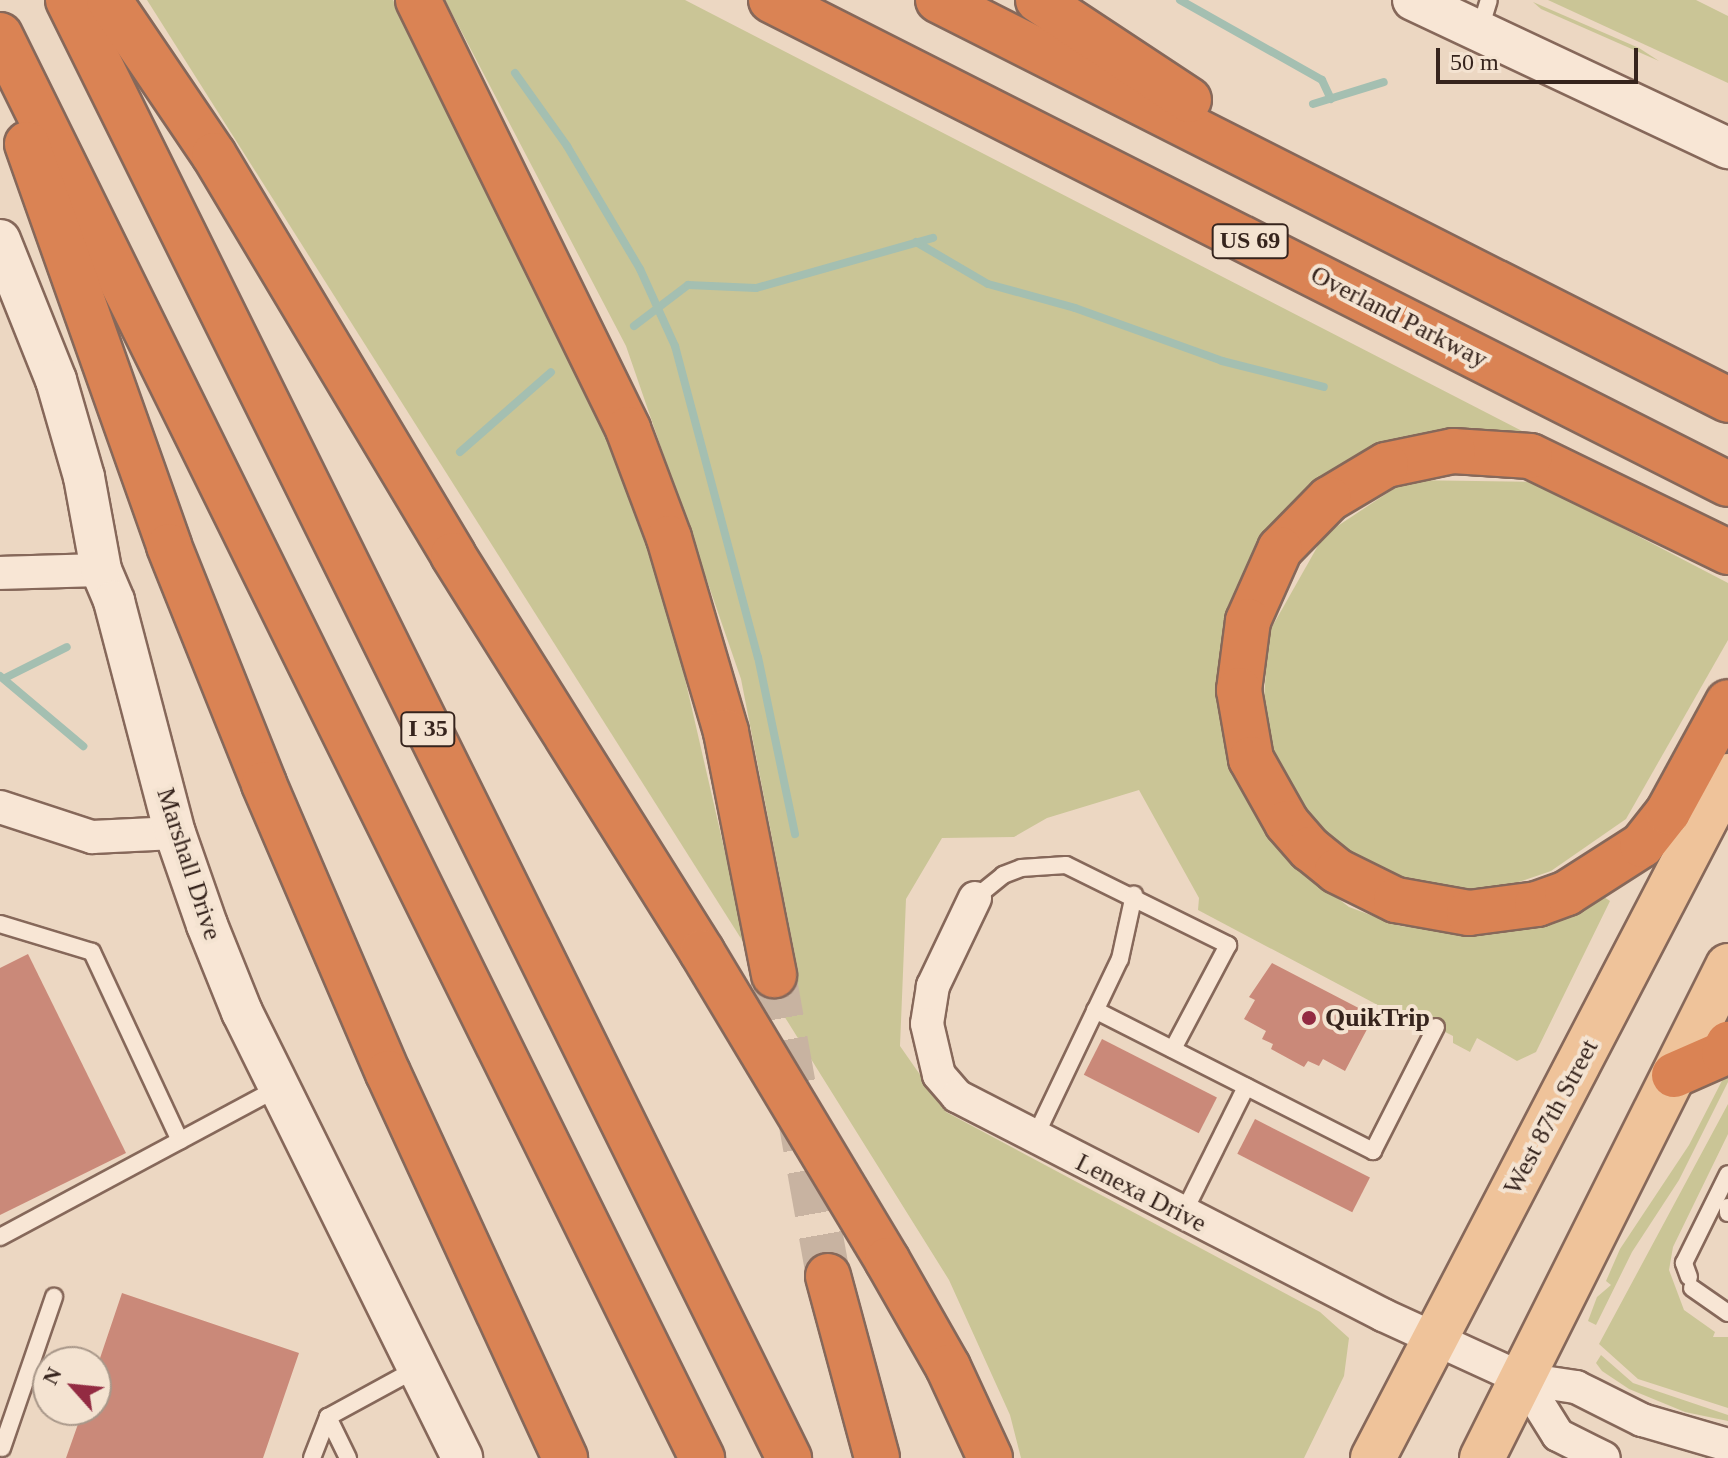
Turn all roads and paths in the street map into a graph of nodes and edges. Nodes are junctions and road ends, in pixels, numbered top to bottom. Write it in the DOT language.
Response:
graph roads {
  1 [pos="68,0"];
  2 [pos="109,0"];
  3 [pos="418,0"];
  4 [pos="771,0"];
  5 [pos="938,0"];
  6 [pos="1038,0"];
  7 [pos="1413,0"];
  8 [pos="1485,15"];
  9 [pos="0,35"];
  10 [pos="0,68"];
  11 [pos="1728,148"];
  12 [pos="1354,210"];
  13 [pos="0,240"];
  14 [pos="1728,400"];
  15 [pos="1728,484"];
  16 [pos="1728,552"];
  17 [pos="101,570"];
  18 [pos="0,573"];
  19 [pos="1728,702"];
  20 [pos="1728,776"];
  21 [pos="0,807"];
  22 [pos="175,833"];
  23 [pos="1134,895"];
  24 [pos="975,898"];
  25 [pos="0,924"];
  26 [pos="1728,966"];
  27 [pos="774,975"];
  28 [pos="1095,1010"];
  29 [pos="1436,1027"];
  30 [pos="1728,1044"];
  31 [pos="1173,1049"];
  32 [pos="1674,1075"];
  33 [pos="1246,1087"];
  34 [pos="278,1088"];
  35 [pos="1034,1139"];
  36 [pos="180,1141"];
  37 [pos="1728,1174"];
  38 [pos="1728,1207"];
  39 [pos="1728,1213"];
  40 [pos="1183,1214"];
  41 [pos="0,1237"];
  42 [pos="828,1276"];
  43 [pos="54,1297"];
  44 [pos="1728,1313"];
  45 [pos="1437,1338"];
  46 [pos="417,1369"];
  47 [pos="1523,1379"];
  48 [pos="328,1417"];
  49 [pos="1728,1445"];
  50 [pos="3,1450"];
  51 [pos="312,1458"];
  52 [pos="348,1458"];
  53 [pos="462,1458"];
  54 [pos="565,1458"];
  55 [pos="702,1458"];
  56 [pos="789,1458"];
  57 [pos="877,1458"];
  58 [pos="990,1458"];
  59 [pos="1373,1458"];
  60 [pos="1482,1458"];
  61 [pos="1604,1458"];
  1 -- 56 [label="highway, I 35"];
  2 -- 58 [label="highway"];
  3 -- 27 [label="highway"];
  4 -- 15 [label="highway, Overland Parkway / US 69"];
  5 -- 12 [label="highway, US 69"];
  6 -- 12 [label="highway"];
  7 -- 8 [label="street"];
  8 -- 11 [label="street"];
  9 -- 55 [label="highway"];
  10 -- 54 [label="highway"];
  12 -- 14 [label="highway, US 69"];
  13 -- 17 [label="street, Marshall Drive"];
  16 -- 19 [label="highway"];
  17 -- 18 [label="street"];
  17 -- 22 [label="street, Marshall Drive"];
  20 -- 45 [label="main road, West 87th Street"];
  21 -- 22 [label="street"];
  22 -- 34 [label="street, Marshall Drive"];
  23 -- 24 [label="lane"];
  23 -- 28 [label="lane"];
  23 -- 31 [label="lane"];
  24 -- 35 [label="street, Lenexa Drive"];
  25 -- 36 [label="lane"];
  26 -- 32 [label="main road"];
  28 -- 31 [label="lane"];
  28 -- 35 [label="lane"];
  29 -- 33 [label="lane"];
  30 -- 32 [label="highway"];
  31 -- 33 [label="lane"];
  32 -- 47 [label="main road"];
  33 -- 40 [label="lane"];
  34 -- 36 [label="lane"];
  34 -- 46 [label="street, Marshall Drive"];
  35 -- 40 [label="street, Lenexa Drive"];
  36 -- 41 [label="lane"];
  37 -- 44 [label="lane"];
  38 -- 39 [label="lane"];
  40 -- 45 [label="street, Lenexa Drive"];
  42 -- 57 [label="highway"];
  43 -- 50 [label="lane"];
  45 -- 47 [label="street, Lenexa Drive"];
  45 -- 59 [label="main road, West 87th Street"];
  46 -- 48 [label="lane"];
  46 -- 53 [label="street, Marshall Drive"];
  47 -- 49 [label="street, Lenexa Drive"];
  47 -- 60 [label="main road"];
  47 -- 61 [label="street"];
  48 -- 51 [label="lane"];
  48 -- 52 [label="lane"];
}
